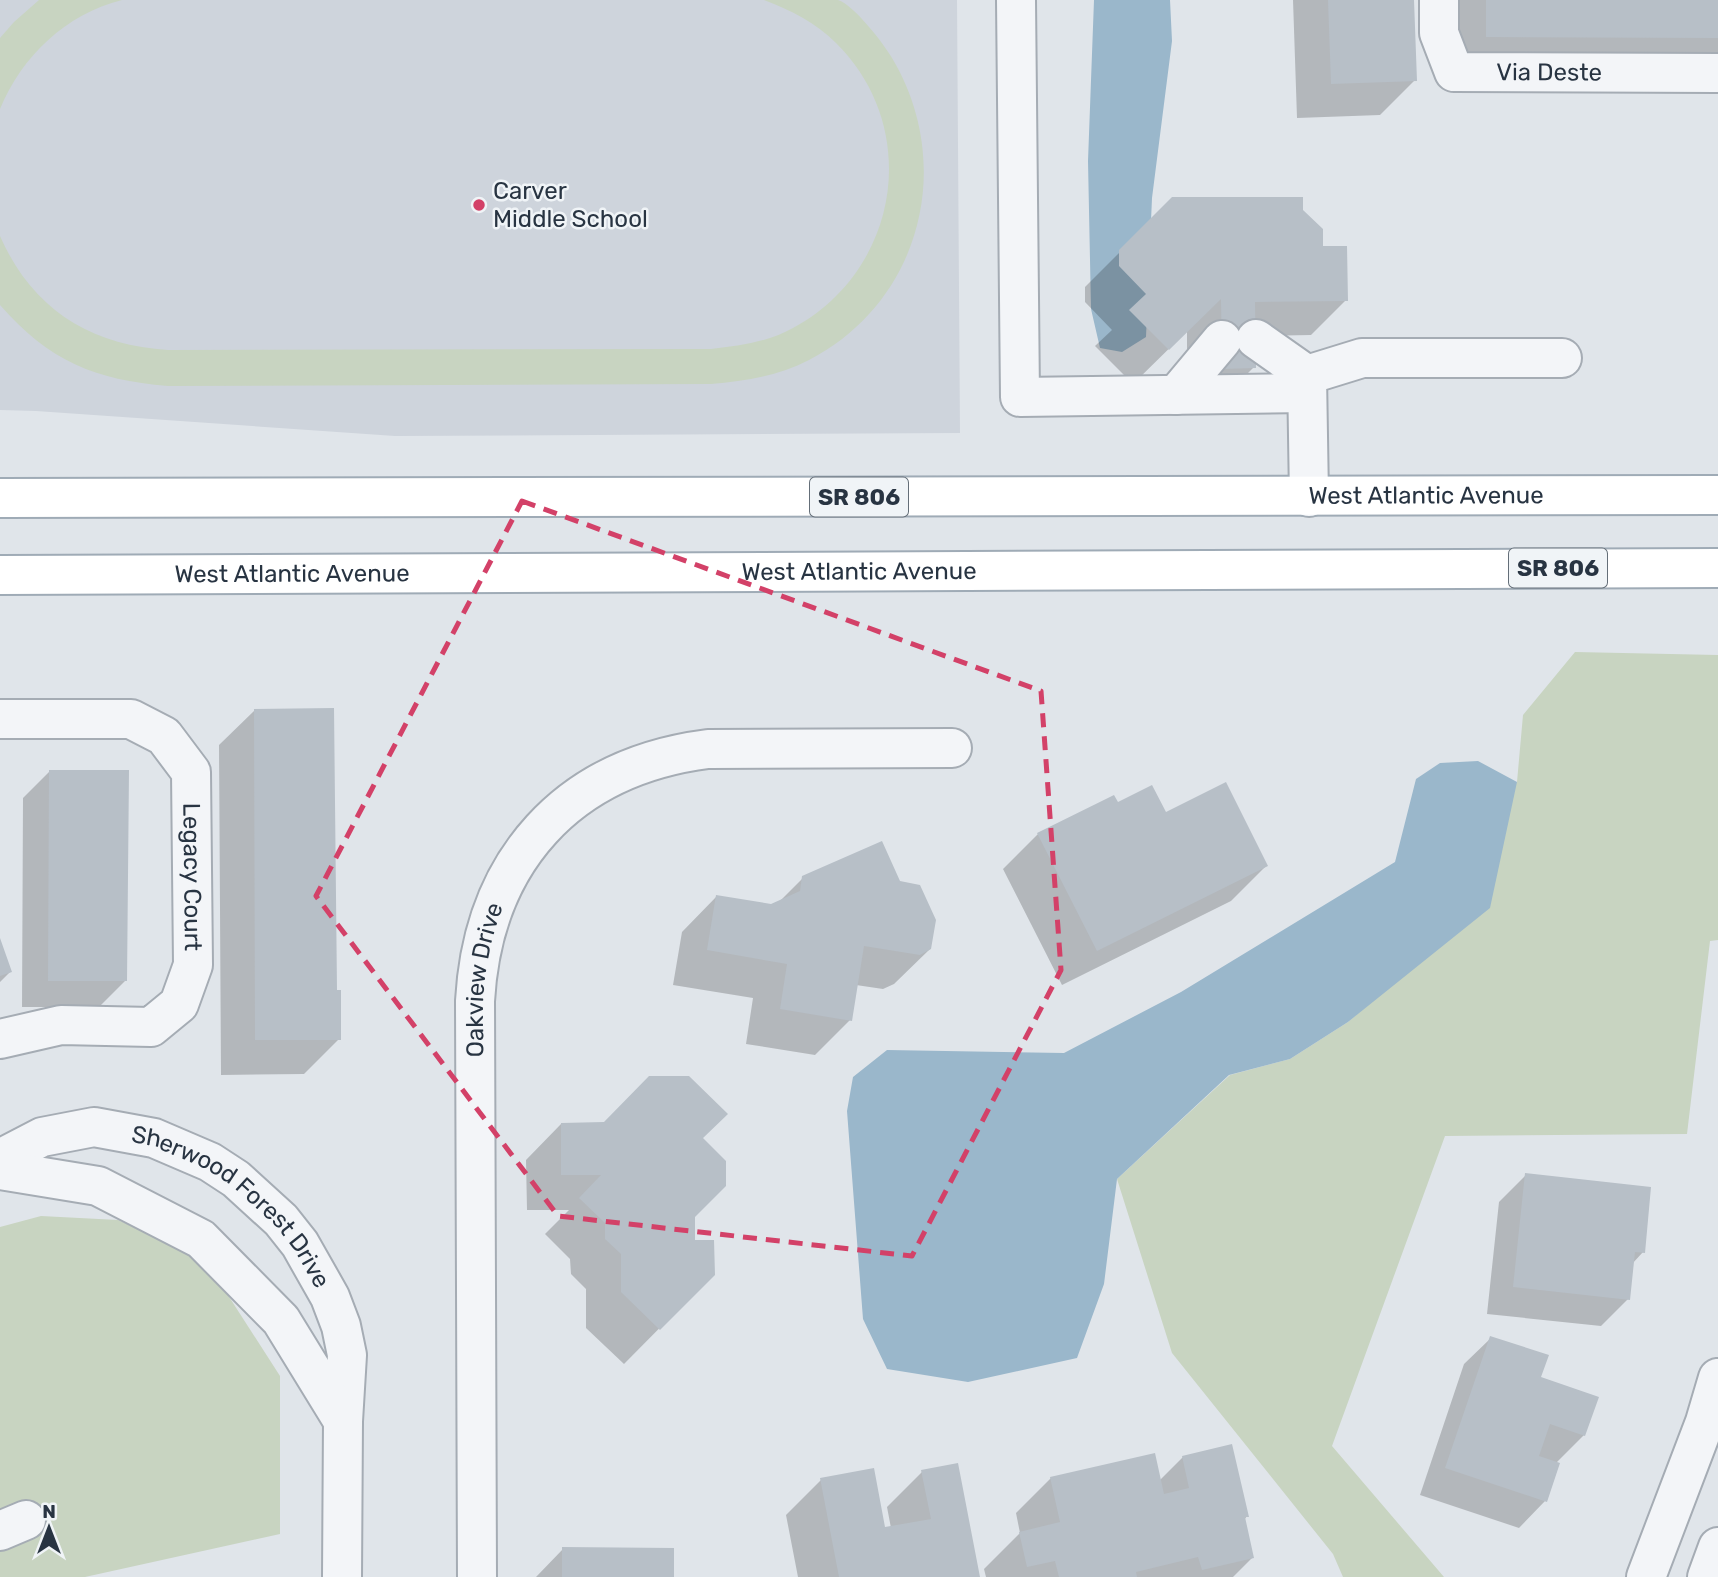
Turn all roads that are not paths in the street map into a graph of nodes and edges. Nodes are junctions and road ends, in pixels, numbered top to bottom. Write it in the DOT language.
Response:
graph roads {
  1 [pos="1016,0"];
  2 [pos="1439,0"];
  3 [pos="1718,72"];
  4 [pos="1562,358"];
  5 [pos="1307,384"];
  6 [pos="1176,395"];
  7 [pos="1718,495"];
  8 [pos="1309,497"];
  9 [pos="0,498"];
  10 [pos="1718,568"];
  11 [pos="0,575"];
  12 [pos="0,719"];
  13 [pos="952,748"];
  14 [pos="0,1039"];
  15 [pos="0,1159"];
  16 [pos="0,1170"];
  17 [pos="1718,1378"];
  18 [pos="343,1421"];
  19 [pos="1718,1547"];
  20 [pos="342,1577"];
  21 [pos="477,1577"];
  22 [pos="1646,1577"];
  23 [pos="1707,1577"];
  1 -- 6 [label="street"];
  2 -- 3 [label="street, Via Deste"];
  4 -- 5 [label="street"];
  5 -- 6 [label="street"];
  5 -- 6 [label="street"];
  5 -- 8 [label="street"];
  7 -- 8 [label="main road, West Atlantic Avenue / SR 806"];
  8 -- 9 [label="main road, West Atlantic Avenue / SR 806"];
  10 -- 11 [label="main road, West Atlantic Avenue / SR 806"];
  12 -- 14 [label="street, Legacy Court"];
  13 -- 21 [label="street, Oakview Drive"];
  15 -- 18 [label="street, Sherwood Forest Drive"];
  16 -- 18 [label="street, Sherwood Forest Drive"];
  17 -- 22 [label="street"];
  18 -- 20 [label="street, Sherwood Forest Drive"];
  19 -- 23 [label="street"];
}
